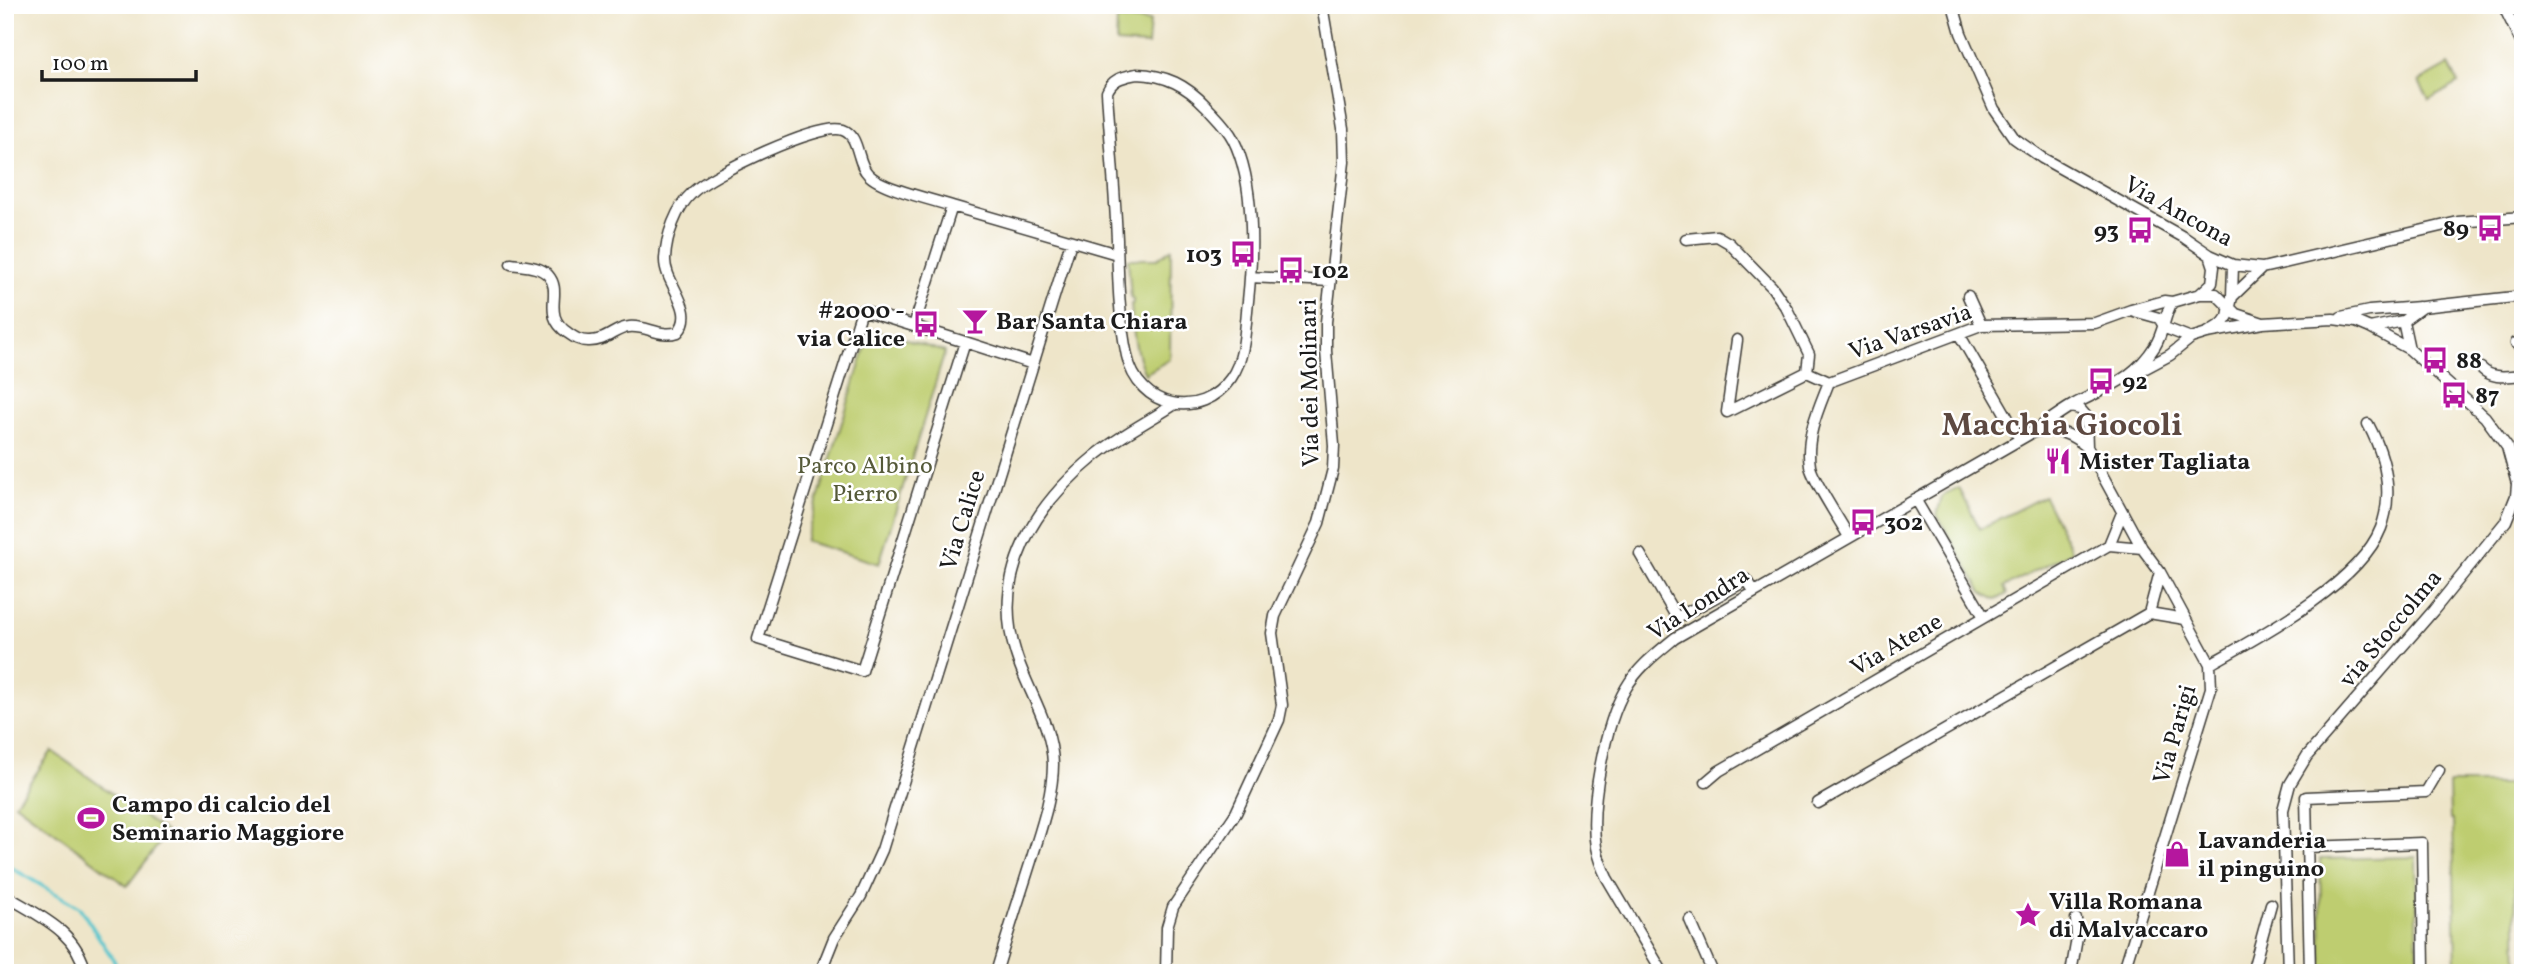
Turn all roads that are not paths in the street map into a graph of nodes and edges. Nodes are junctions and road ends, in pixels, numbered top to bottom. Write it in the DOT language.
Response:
graph roads {
  1 [pos="1322,5"];
  2 [pos="1953,5"];
  3 [pos="2503,5"];
  4 [pos="2523,46"];
  5 [pos="952,206"];
  6 [pos="2523,217"];
  7 [pos="1686,239"];
  8 [pos="1071,242"];
  9 [pos="1117,254"];
  10 [pos="2210,255"];
  11 [pos="512,264"];
  12 [pos="2233,265"];
  13 [pos="2262,268"];
  14 [pos="1250,277"];
  15 [pos="1330,281"];
  16 [pos="2212,284"];
  17 [pos="2200,294"];
  18 [pos="1968,296"];
  19 [pos="2523,296"];
  20 [pos="2172,302"];
  21 [pos="2231,302"];
  22 [pos="2422,307"];
  23 [pos="2131,310"];
  24 [pos="2333,319"];
  25 [pos="2403,321"];
  26 [pos="2263,323"];
  27 [pos="914,326"];
  28 [pos="1981,326"];
  29 [pos="2165,328"];
  30 [pos="2370,328"];
  31 [pos="2207,333"];
  32 [pos="1959,334"];
  33 [pos="2191,338"];
  34 [pos="1737,340"];
  35 [pos="965,342"];
  36 [pos="2409,349"];
  37 [pos="1033,364"];
  38 [pos="2481,368"];
  39 [pos="1807,372"];
  40 [pos="2523,375"];
  41 [pos="2126,379"];
  42 [pos="1829,382"];
  43 [pos="2098,392"];
  44 [pos="1175,404"];
  45 [pos="2070,407"];
  46 [pos="2086,422"];
  47 [pos="2368,424"];
  48 [pos="2033,432"];
  49 [pos="2064,433"];
  50 [pos="2020,439"];
  51 [pos="2087,447"];
  52 [pos="1915,499"];
  53 [pos="2122,513"];
  54 [pos="1849,537"];
  55 [pos="2109,545"];
  56 [pos="2142,548"];
  57 [pos="1640,554"];
  58 [pos="2160,572"];
  59 [pos="1754,591"];
  60 [pos="2149,613"];
  61 [pos="1984,617"];
  62 [pos="2185,619"];
  63 [pos="2210,664"];
  64 [pos="2439,771"];
  65 [pos="1706,782"];
  66 [pos="1818,803"];
  67 [pos="2307,847"];
  68 [pos="5,895"];
  69 [pos="2272,904"];
  70 [pos="1690,919"];
  71 [pos="2076,919"];
  72 [pos="86,973"];
  73 [pos="820,973"];
  74 [pos="996,973"];
  75 [pos="1166,973"];
  76 [pos="1663,973"];
  77 [pos="1713,973"];
  78 [pos="2071,973"];
  79 [pos="2123,973"];
  80 [pos="2252,973"];
  81 [pos="2288,973"];
  82 [pos="2310,973"];
  83 [pos="2386,973"];
  1 -- 15 [label="street, Via dei Molinari"];
  2 -- 10 [label="street, Via Ancona"];
  3 -- 4 [label="street"];
  5 -- 8 [label="street"];
  5 -- 11 [label="street"];
  5 -- 27 [label="street"];
  6 -- 13 [label="street, Via Ancona"];
  7 -- 39 [label="street"];
  8 -- 9 [label="street"];
  8 -- 37 [label="street, Via Calice"];
  9 -- 14 [label="street"];
  9 -- 44 [label="street"];
  10 -- 12 [label="street, Via Ancona"];
  10 -- 16 [label="street"];
  12 -- 13 [label="street, Via Ancona"];
  12 -- 16 [label="street"];
  12 -- 21 [label="street"];
  13 -- 21 [label="street"];
  14 -- 15 [label="street"];
  14 -- 44 [label="street"];
  15 -- 75 [label="street, Via dei Molinari"];
  16 -- 17 [label="street"];
  17 -- 20 [label="street"];
  17 -- 21 [label="street"];
  18 -- 28 [label="street"];
  19 -- 22 [label="street"];
  20 -- 23 [label="street"];
  20 -- 29 [label="street"];
  21 -- 26 [label="street"];
  21 -- 31 [label="street"];
  22 -- 24 [label="street"];
  22 -- 25 [label="street"];
  23 -- 28 [label="street, Via Varsavia"];
  23 -- 29 [label="street"];
  24 -- 26 [label="street"];
  24 -- 30 [label="street"];
  25 -- 30 [label="street"];
  25 -- 36 [label="street"];
  26 -- 31 [label="street"];
  27 -- 35 [label="street"];
  27 -- 35 [label="street"];
  28 -- 32 [label="street, Via Varsavia"];
  29 -- 33 [label="street"];
  29 -- 41 [label="street"];
  30 -- 36 [label="street, via Stoccolma"];
  31 -- 33 [label="street"];
  32 -- 42 [label="street, Via Varsavia"];
  32 -- 50 [label="street"];
  33 -- 41 [label="street"];
  34 -- 39 [label="street"];
  35 -- 37 [label="street"];
  36 -- 81 [label="street, via Stoccolma"];
  37 -- 73 [label="street, Via Calice"];
  38 -- 40 [label="street"];
  39 -- 42 [label="street"];
  41 -- 43 [label="street"];
  42 -- 54 [label="street"];
  43 -- 45 [label="street"];
  43 -- 46 [label="street"];
  44 -- 74 [label="street"];
  45 -- 46 [label="street"];
  45 -- 48 [label="street, Via Londra"];
  46 -- 49 [label="street"];
  46 -- 51 [label="street"];
  47 -- 63 [label="street"];
  48 -- 49 [label="street"];
  48 -- 50 [label="street, Via Londra"];
  49 -- 51 [label="street"];
  50 -- 52 [label="street, Via Londra"];
  51 -- 53 [label="street, Via Parigi"];
  52 -- 54 [label="street, Via Londra"];
  52 -- 61 [label="street"];
  53 -- 55 [label="street"];
  53 -- 56 [label="street, Via Parigi"];
  54 -- 59 [label="street, Via Londra"];
  55 -- 56 [label="street"];
  55 -- 61 [label="street, Via Atene"];
  56 -- 58 [label="street, Via Parigi"];
  57 -- 59 [label="street"];
  58 -- 60 [label="street"];
  58 -- 62 [label="street, Via Parigi"];
  59 -- 76 [label="street, Via Londra"];
  60 -- 62 [label="street"];
  60 -- 66 [label="street"];
  61 -- 65 [label="street, Via Atene"];
  62 -- 63 [label="street, Via Parigi"];
  63 -- 79 [label="street, Via Parigi"];
  64 -- 67 [label="street"];
  67 -- 82 [label="street"];
  67 -- 83 [label="street"];
  68 -- 72 [label="street"];
  69 -- 80 [label="street"];
  70 -- 77 [label="street"];
  71 -- 78 [label="street"];
}
